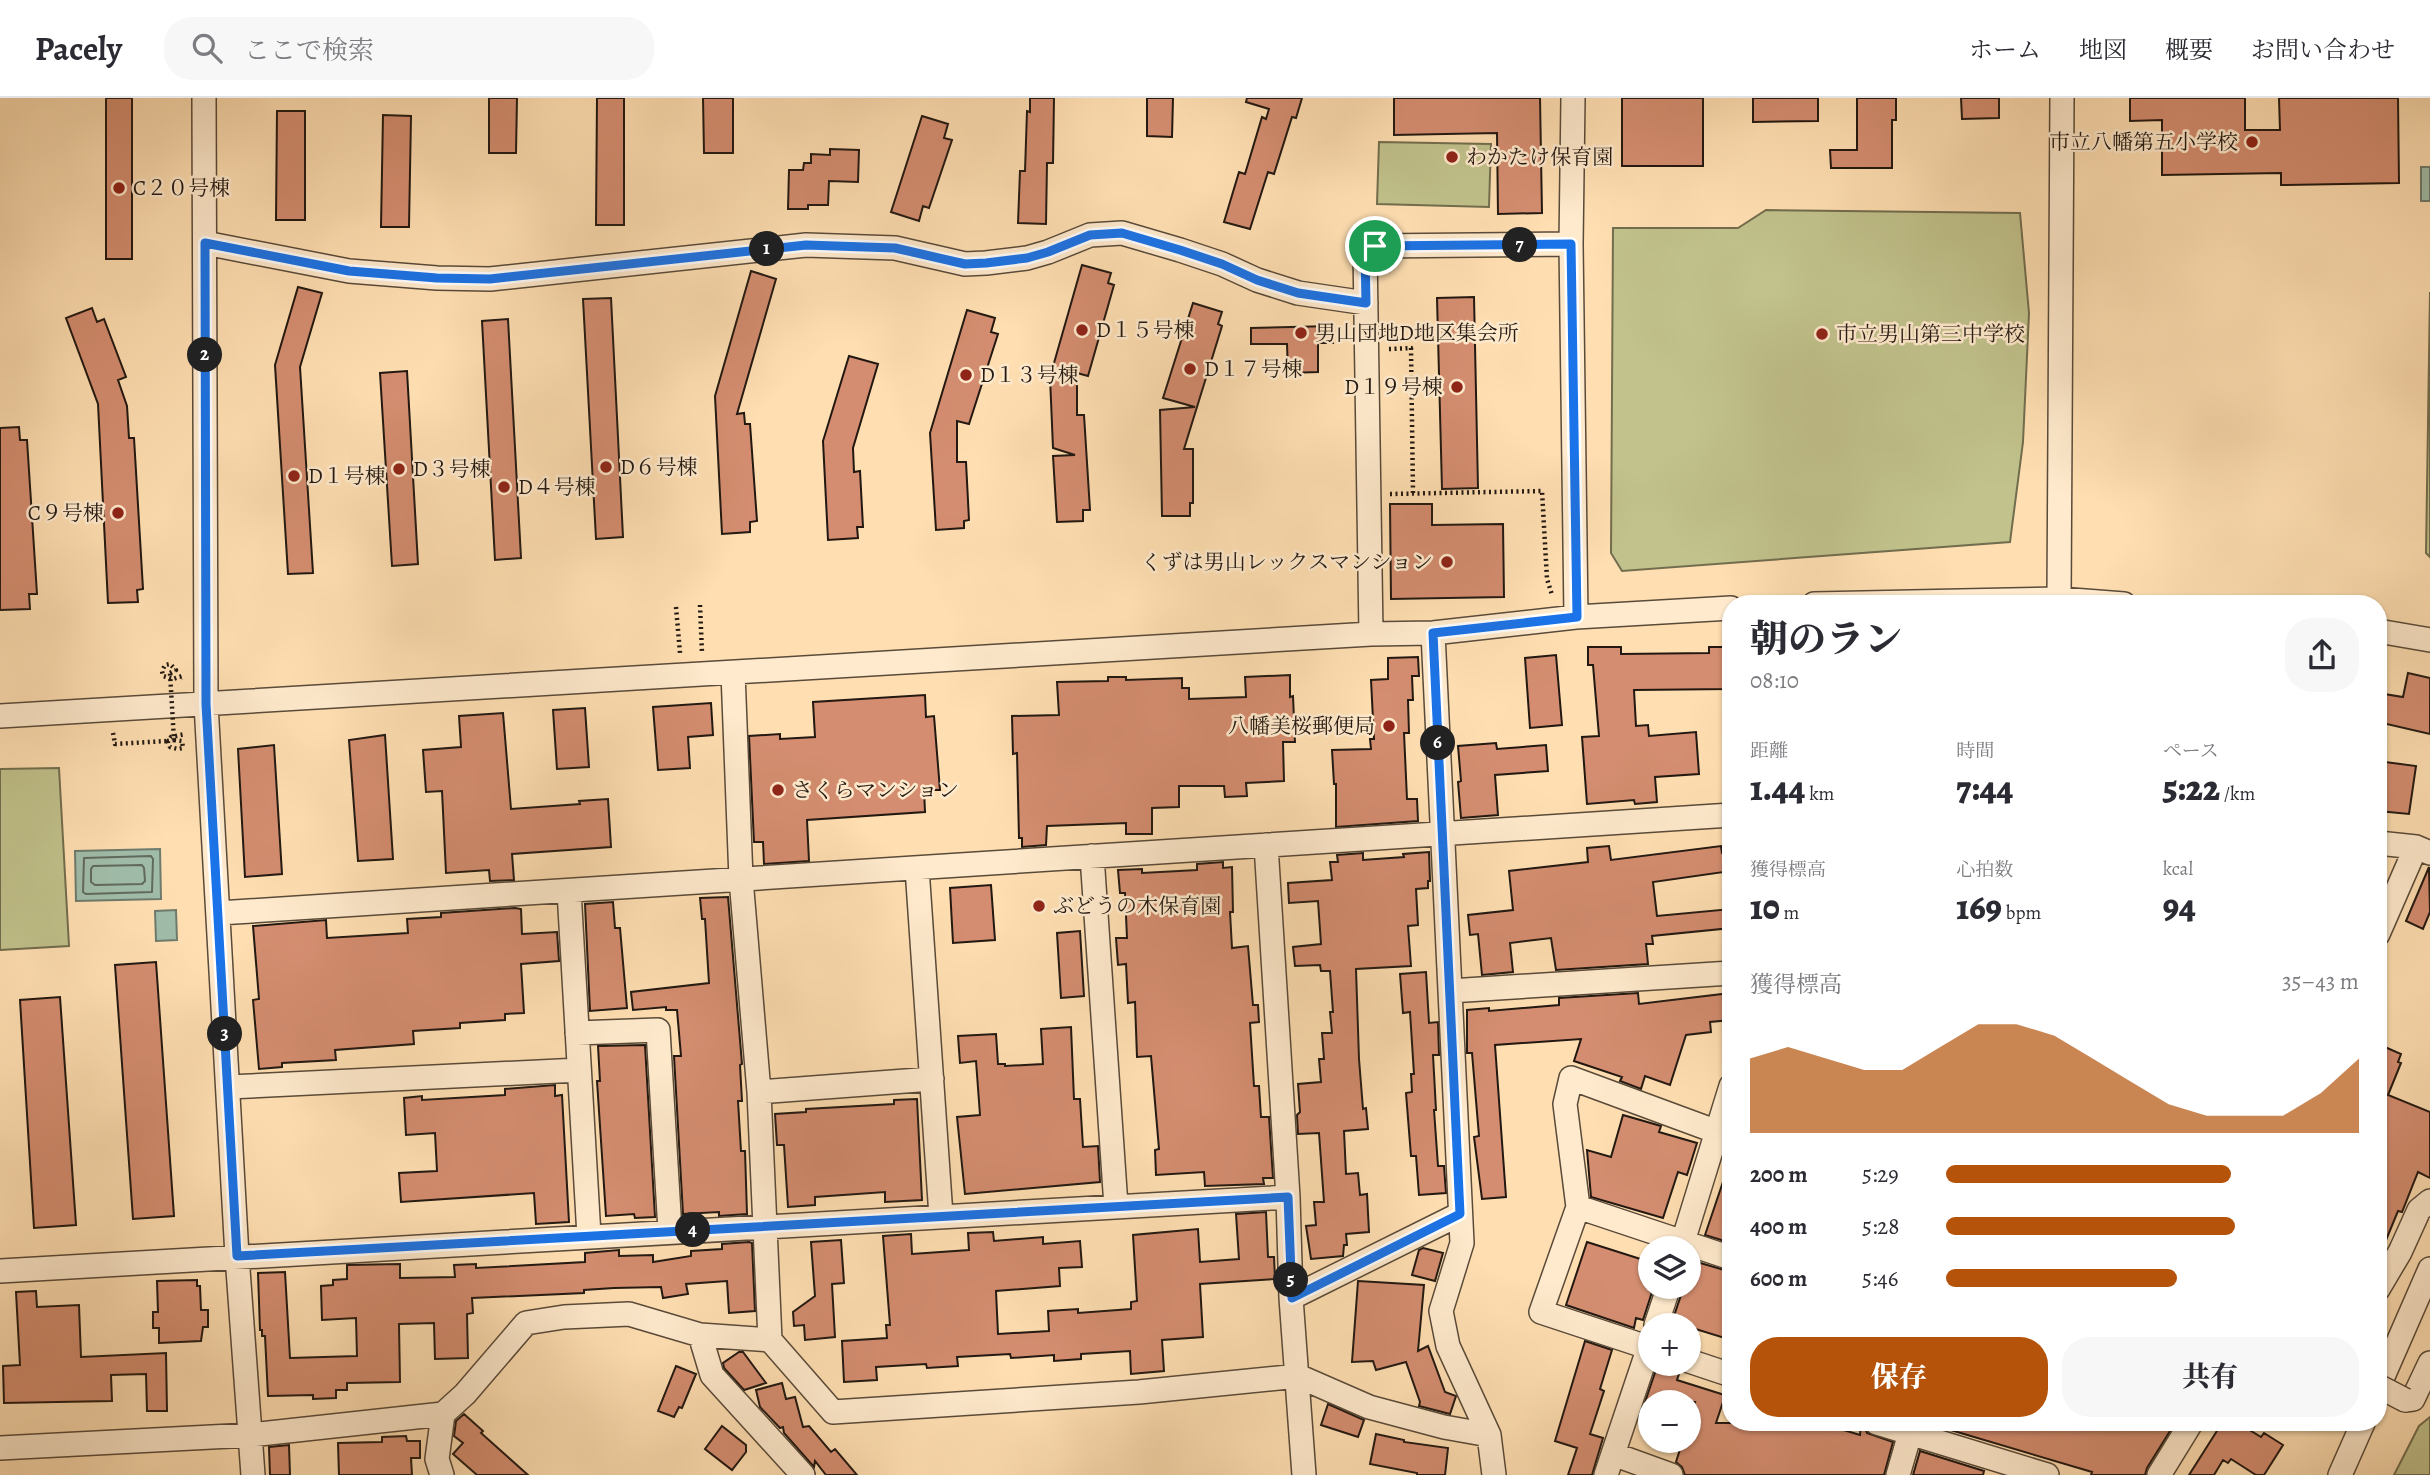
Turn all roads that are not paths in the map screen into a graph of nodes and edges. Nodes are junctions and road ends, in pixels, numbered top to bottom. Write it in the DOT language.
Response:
graph roads {
  1 [pos="204,98"];
  2 [pos="1573,98"];
  3 [pos="2062,98"];
  4 [pos="205,243"];
  5 [pos="1571,244"];
  6 [pos="1366,303"];
  7 [pos="2059,595"];
  8 [pos="1722,609"];
  9 [pos="1577,617"];
  10 [pos="1433,633"];
  11 [pos="2387,633"];
  12 [pos="1371,634"];
  13 [pos="2430,640"];
  14 [pos="733,673"];
  15 [pos="206,704"];
  16 [pos="0,716"];
  17 [pos="1722,816"];
  18 [pos="1442,834"];
  19 [pos="2387,844"];
  20 [pos="1266,845"];
  21 [pos="2423,850"];
  22 [pos="1092,856"];
  23 [pos="917,868"];
  24 [pos="741,879"];
  25 [pos="569,891"];
  26 [pos="219,913"];
  27 [pos="2387,917"];
  28 [pos="1722,974"];
  29 [pos="1450,991"];
  30 [pos="577,1033"];
  31 [pos="579,1070"];
  32 [pos="932,1079"];
  33 [pos="228,1087"];
  34 [pos="758,1092"];
  35 [pos="1722,1134"];
  36 [pos="1722,1140"];
  37 [pos="1288,1197"];
  38 [pos="2430,1201"];
  39 [pos="1116,1206"];
  40 [pos="1578,1207"];
  41 [pos="1460,1214"];
  42 [pos="941,1216"];
  43 [pos="764,1226"];
  44 [pos="670,1231"];
  45 [pos="589,1236"];
  46 [pos="1657,1236"];
  47 [pos="1685,1236"];
  48 [pos="1701,1250"];
  49 [pos="237,1256"];
  50 [pos="1722,1256"];
  51 [pos="2430,1269"];
  52 [pos="0,1271"];
  53 [pos="2387,1274"];
  54 [pos="1292,1298"];
  55 [pos="700,1335"];
  56 [pos="770,1340"];
  57 [pos="1638,1343"];
  58 [pos="2430,1363"];
  59 [pos="1701,1365"];
  60 [pos="2387,1367"];
  61 [pos="1722,1372"];
  62 [pos="1298,1376"];
  63 [pos="1640,1376"];
  64 [pos="2387,1391"];
  65 [pos="443,1414"];
  66 [pos="1910,1431"];
  67 [pos="1920,1431"];
  68 [pos="2186,1431"];
  69 [pos="2359,1431"];
  70 [pos="250,1435"];
  71 [pos="1489,1435"];
  72 [pos="0,1448"];
  73 [pos="1610,1465"];
  74 [pos="253,1475"];
  75 [pos="442,1475"];
  76 [pos="803,1475"];
  77 [pos="1304,1475"];
  78 [pos="1494,1475"];
  79 [pos="1671,1475"];
  80 [pos="1898,1475"];
  81 [pos="2048,1475"];
  82 [pos="2159,1475"];
  83 [pos="2340,1475"];
  1 -- 4 [label="street"];
  2 -- 5 [label="street"];
  3 -- 7 [label="street"];
  4 -- 6 [label="street"];
  4 -- 15 [label="street"];
  5 -- 6 [label="street"];
  5 -- 9 [label="street"];
  6 -- 12 [label="street"];
  8 -- 9 [label="street"];
  9 -- 10 [label="street"];
  10 -- 12 [label="street"];
  10 -- 18 [label="street"];
  11 -- 13 [label="street"];
  12 -- 14 [label="street"];
  14 -- 15 [label="street"];
  14 -- 24 [label="street"];
  15 -- 16 [label="street"];
  15 -- 26 [label="street"];
  17 -- 18 [label="street"];
  18 -- 20 [label="street"];
  18 -- 29 [label="street"];
  19 -- 21 [label="street"];
  20 -- 22 [label="street"];
  20 -- 37 [label="street"];
  21 -- 27 [label="street"];
  22 -- 23 [label="street"];
  22 -- 39 [label="street"];
  23 -- 24 [label="street"];
  23 -- 32 [label="street"];
  24 -- 25 [label="street"];
  24 -- 34 [label="street"];
  25 -- 26 [label="street"];
  25 -- 30 [label="street"];
  26 -- 33 [label="street"];
  28 -- 29 [label="street"];
  29 -- 41 [label="street"];
  30 -- 31 [label="street"];
  30 -- 44 [label="street"];
  31 -- 33 [label="street"];
  31 -- 45 [label="street"];
  32 -- 34 [label="street"];
  32 -- 42 [label="street"];
  33 -- 49 [label="street"];
  34 -- 43 [label="street"];
  35 -- 40 [label="street"];
  36 -- 47 [label="street"];
  37 -- 39 [label="street"];
  37 -- 54 [label="street"];
  38 -- 53 [label="street"];
  39 -- 42 [label="street"];
  40 -- 46 [label="street"];
  40 -- 57 [label="street"];
  41 -- 54 [label="street"];
  41 -- 71 [label="street"];
  42 -- 43 [label="street"];
  43 -- 44 [label="street"];
  43 -- 56 [label="street"];
  44 -- 45 [label="street"];
  45 -- 49 [label="street"];
  48 -- 50 [label="street"];
  49 -- 52 [label="street"];
  49 -- 70 [label="street"];
  51 -- 60 [label="street"];
  54 -- 62 [label="street"];
  55 -- 56 [label="street"];
  55 -- 65 [label="street"];
  55 -- 76 [label="street"];
  56 -- 62 [label="street"];
  58 -- 64 [label="street, bridge"];
  59 -- 61 [label="street"];
  62 -- 71 [label="street"];
  62 -- 77 [label="street"];
  63 -- 73 [label="street"];
  65 -- 70 [label="street"];
  65 -- 75 [label="street"];
  66 -- 80 [label="street"];
  67 -- 81 [label="street"];
  68 -- 82 [label="street"];
  69 -- 83 [label="street"];
  70 -- 72 [label="street"];
  70 -- 74 [label="street"];
  71 -- 78 [label="street"];
  73 -- 79 [label="street"];
}
